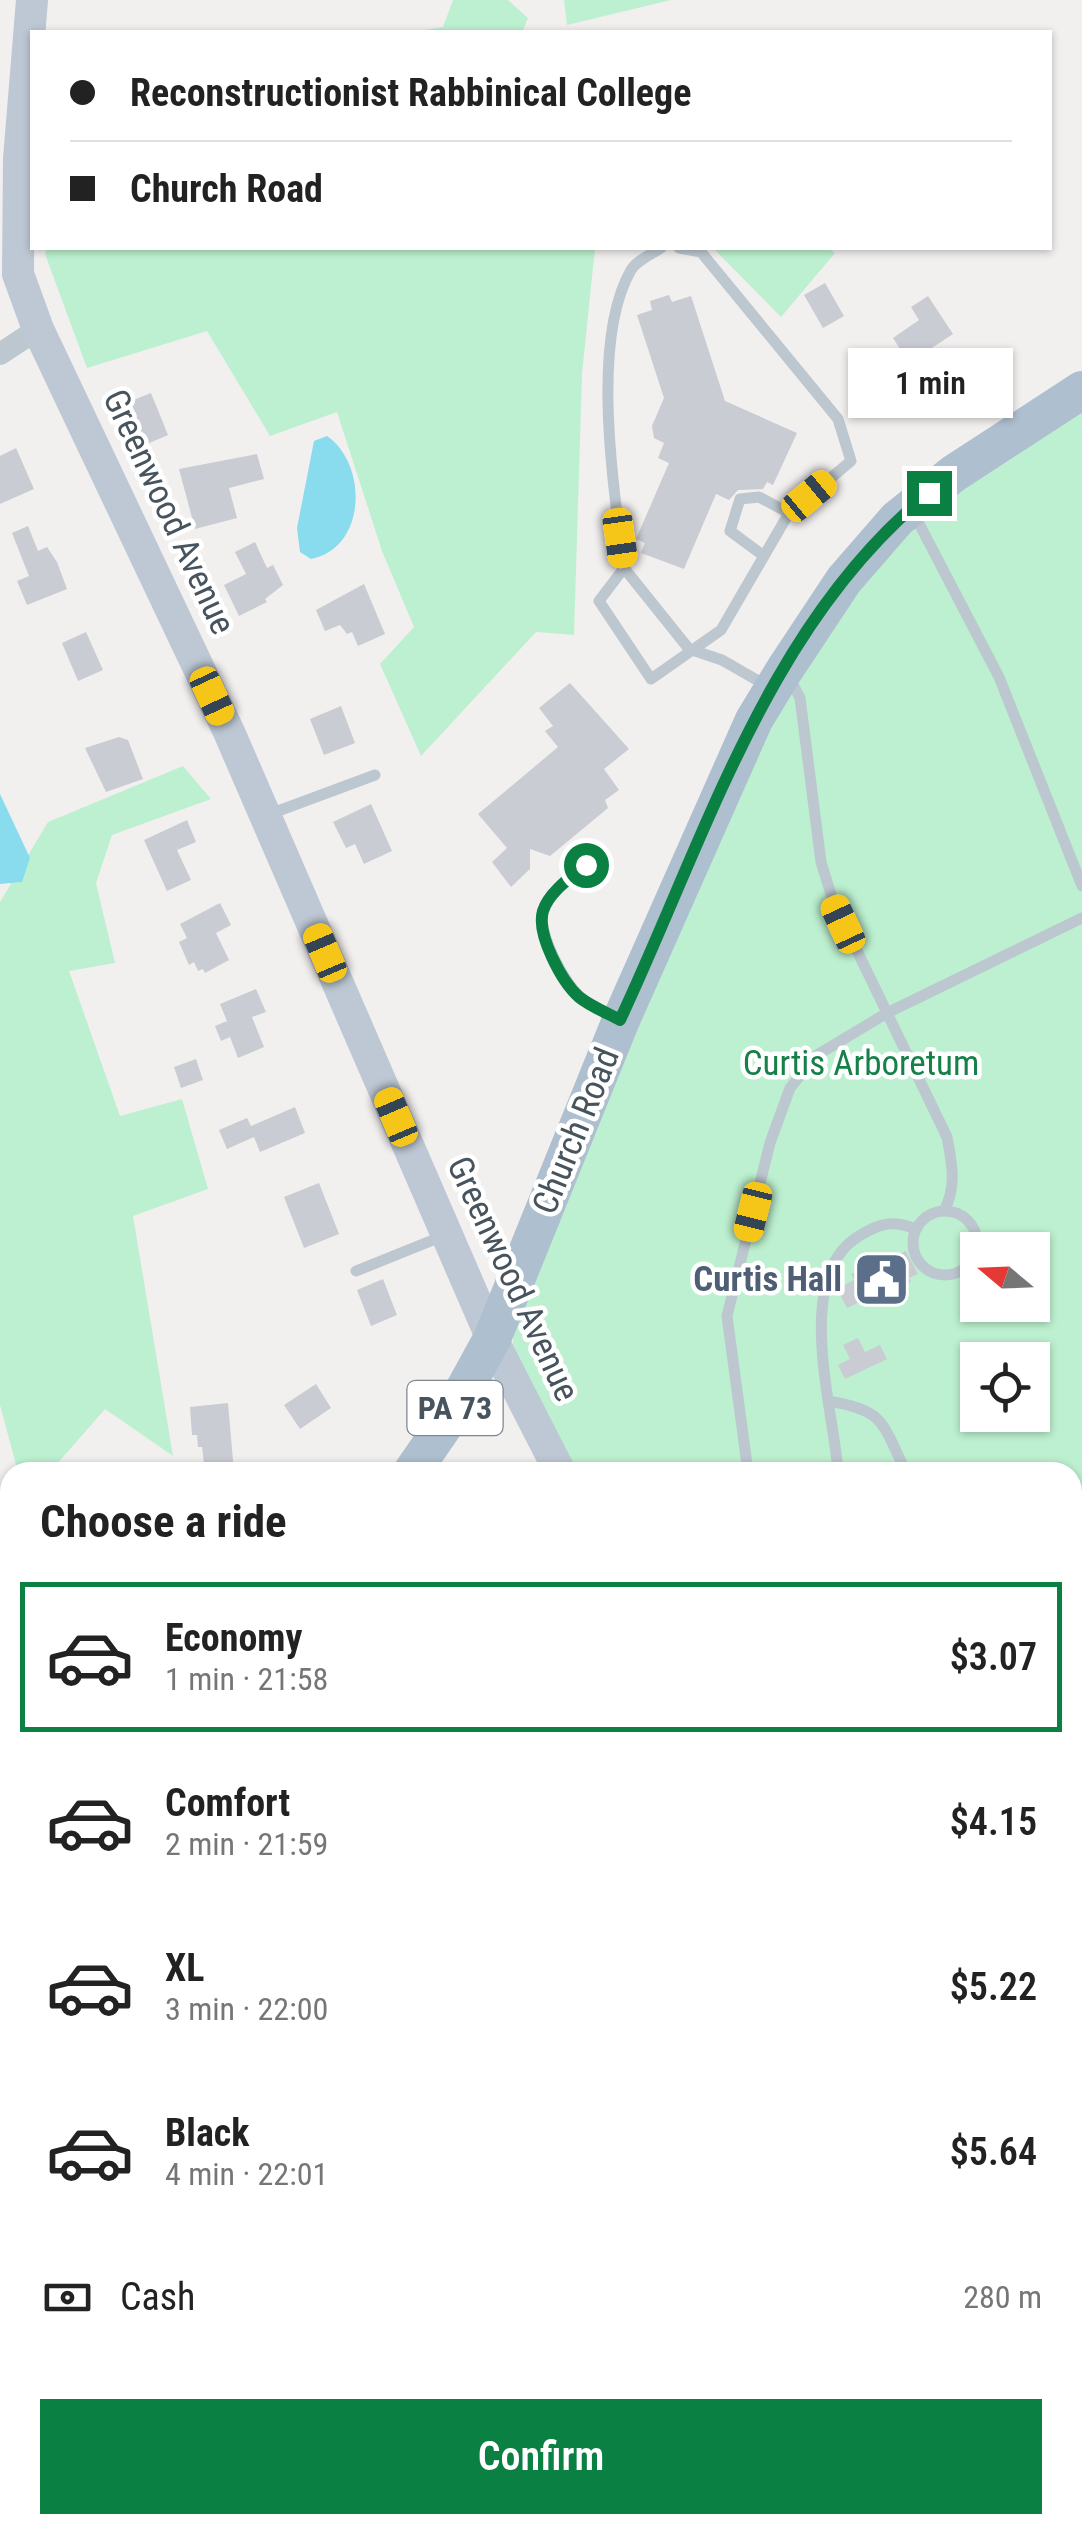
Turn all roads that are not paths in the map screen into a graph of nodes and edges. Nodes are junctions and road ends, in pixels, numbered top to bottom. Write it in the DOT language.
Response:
graph roads {
  1 [pos="32,0"];
  2 [pos="10,162"];
  3 [pos="659,250"];
  4 [pos="690,250"];
  5 [pos="38,329"];
  6 [pos="0,354"];
  7 [pos="1082,390"];
  8 [pos="911,508"];
  9 [pos="789,514"];
  10 [pos="764,556"];
  11 [pos="624,568"];
  12 [pos="690,649"];
  13 [pos="779,679"];
  14 [pos="375,775"];
  15 [pos="266,816"];
  16 [pos="586,865"];
  17 [pos="1082,886"];
  18 [pos="1082,918"];
  19 [pos="887,1012"];
  20 [pos="620,1020"];
  21 [pos="944,1211"];
  22 [pos="916,1229"];
  23 [pos="446,1234"];
  24 [pos="356,1272"];
  25 [pos="492,1339"];
  26 [pos="828,1401"];
  27 [pos="419,1462"];
  28 [pos="555,1462"];
  29 [pos="747,1462"];
  30 [pos="837,1462"];
  31 [pos="901,1462"];
  1 -- 2 [label="main road, Greenwood Avenue"];
  2 -- 5 [label="main road, Greenwood Avenue"];
  3 -- 11 [label="lane"];
  4 -- 9 [label="lane"];
  5 -- 6 [label="street"];
  5 -- 15 [label="main road, Greenwood Avenue"];
  7 -- 8 [label="main road, Church Road / PA 73"];
  8 -- 13 [label="main road, Church Road / PA 73"];
  8 -- 17 [label="lane"];
  9 -- 10 [label="lane"];
  9 -- 10 [label="lane"];
  10 -- 12 [label="lane"];
  11 -- 12 [label="lane"];
  11 -- 12 [label="lane"];
  12 -- 13 [label="lane"];
  13 -- 19 [label="lane"];
  13 -- 20 [label="main road, Church Road / PA 73"];
  14 -- 15 [label="lane"];
  15 -- 23 [label="main road, Greenwood Avenue"];
  16 -- 20 [label="lane"];
  18 -- 19 [label="lane"];
  19 -- 21 [label="lane"];
  19 -- 29 [label="lane"];
  20 -- 25 [label="main road, Church Road / PA 73"];
  21 -- 22 [label="lane"];
  21 -- 22 [label="lane"];
  22 -- 26 [label="lane"];
  23 -- 24 [label="lane"];
  23 -- 25 [label="main road, Greenwood Avenue"];
  25 -- 27 [label="main road, Church Road / PA 73"];
  25 -- 28 [label="main road, Greenwood Avenue"];
  26 -- 30 [label="lane"];
  26 -- 31 [label="lane"];
}
